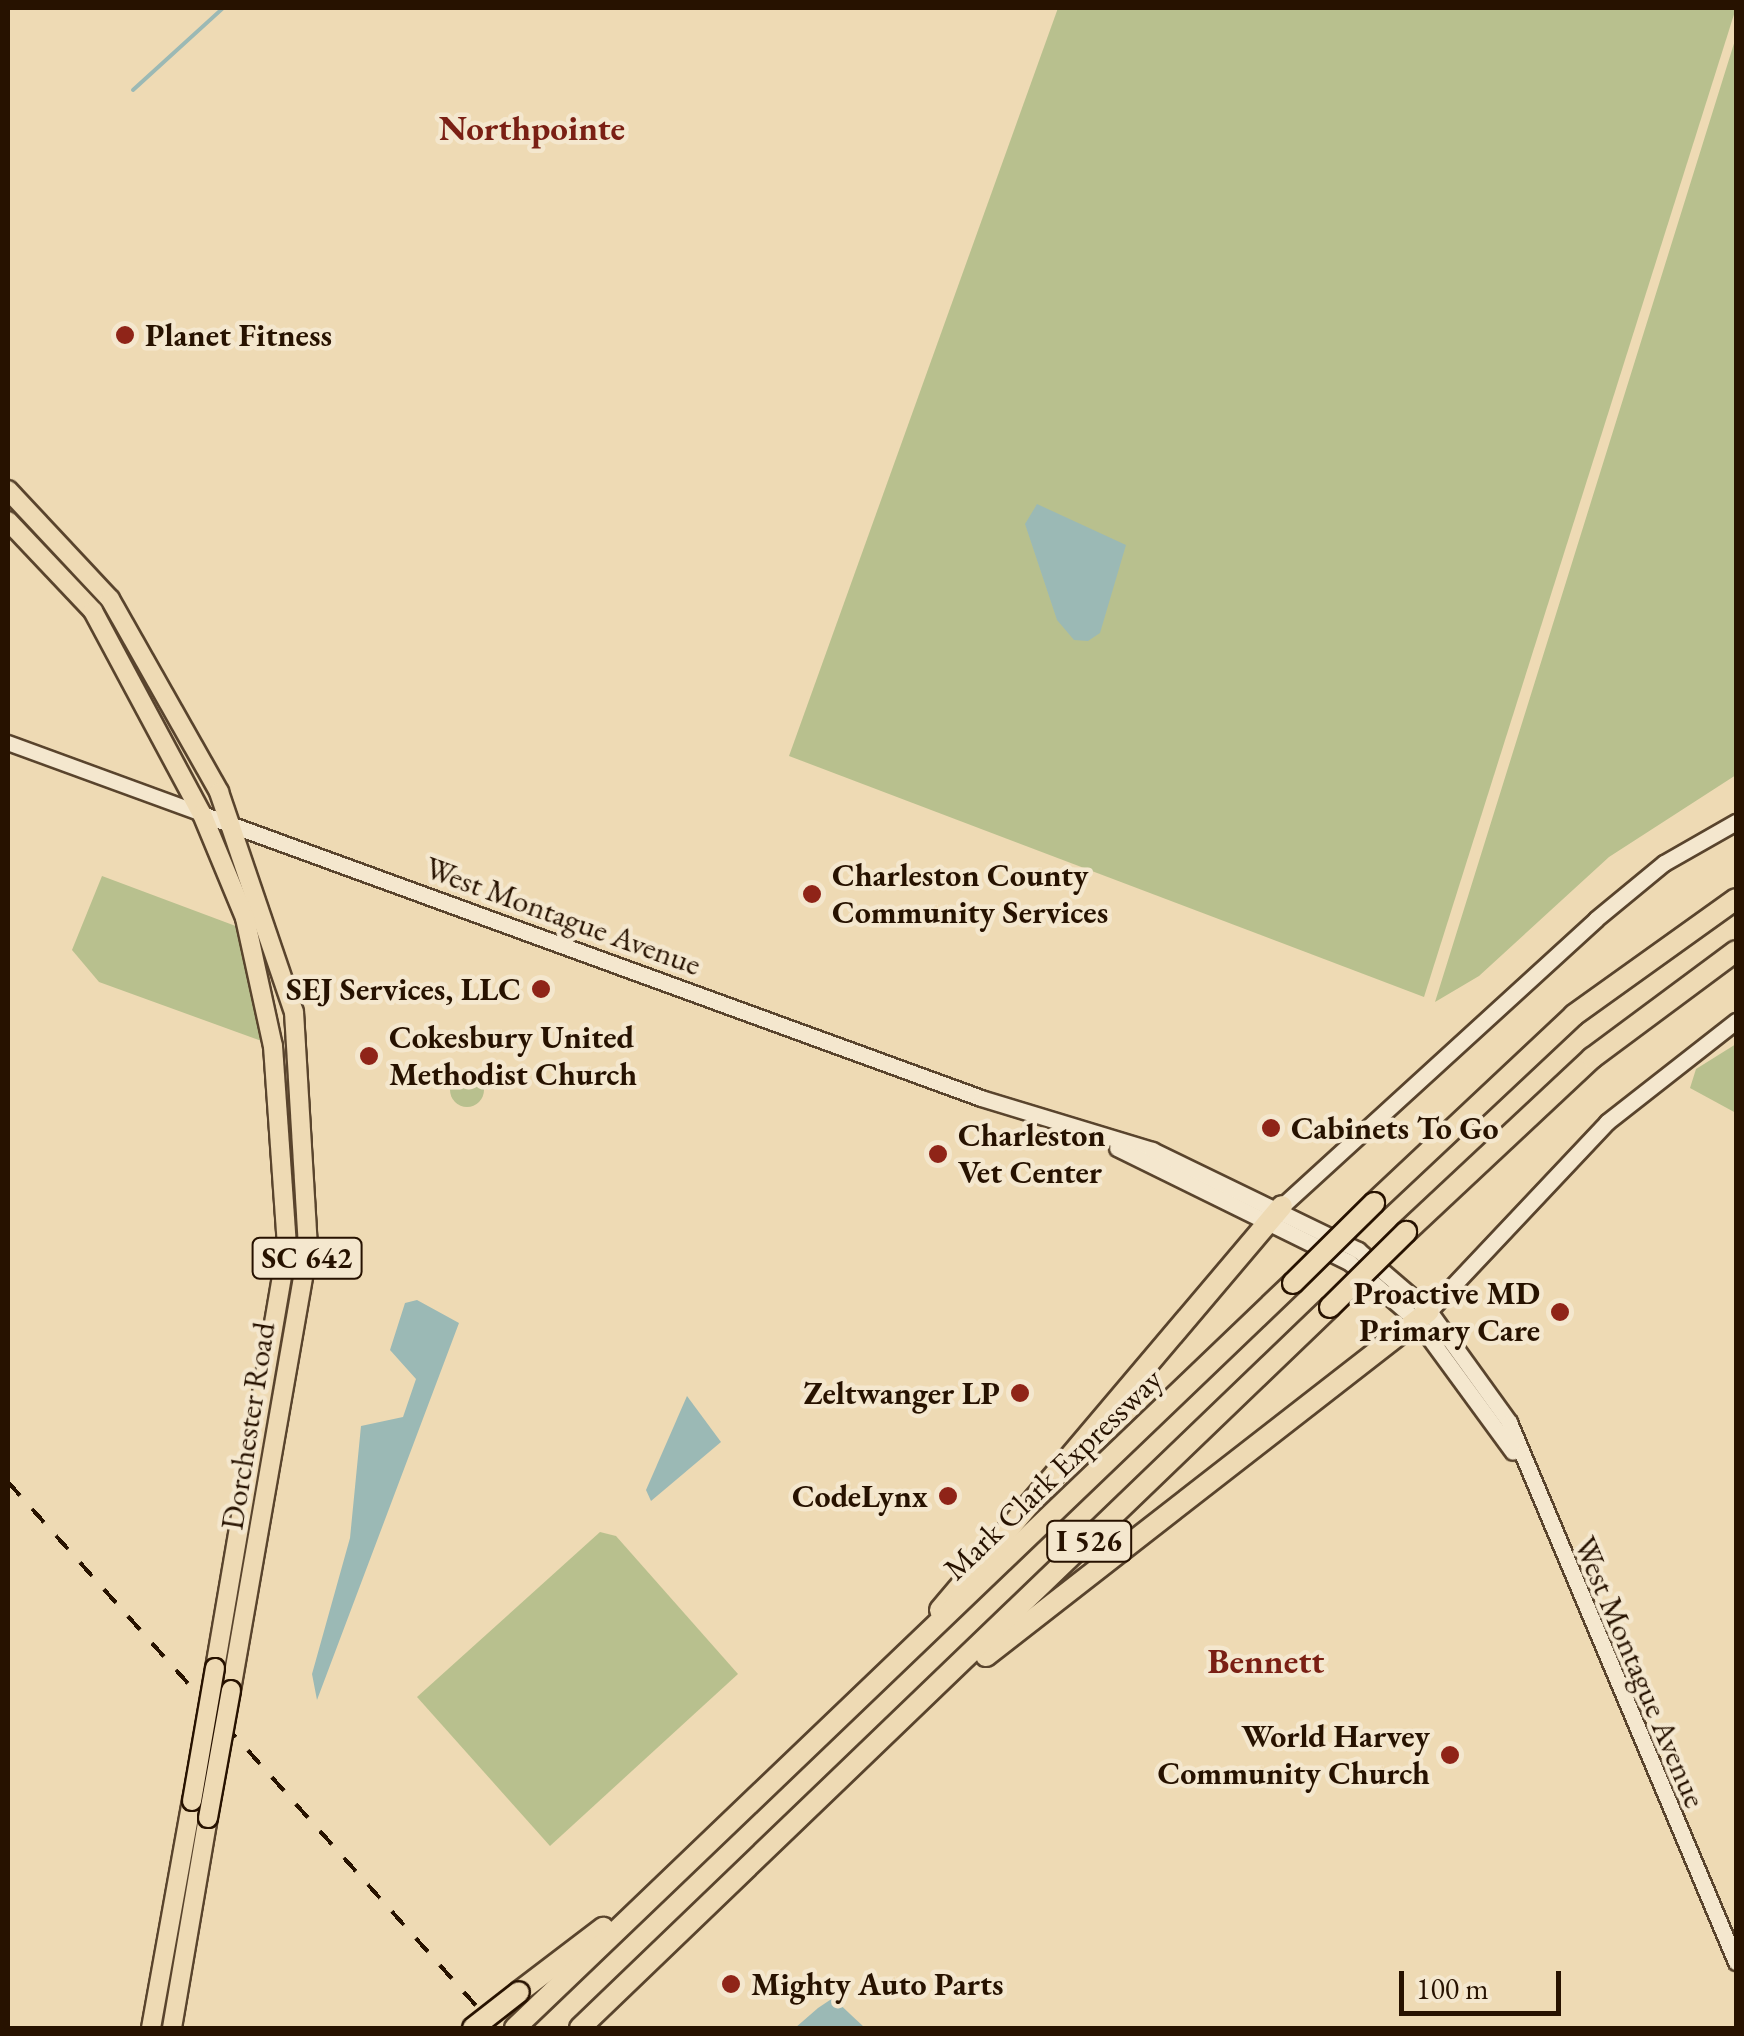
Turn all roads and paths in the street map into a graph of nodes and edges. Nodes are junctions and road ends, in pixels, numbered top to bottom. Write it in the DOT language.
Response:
graph roads {
  1 [pos="8,490"];
  2 [pos="8,520"];
  3 [pos="8,743"];
  4 [pos="202,814"];
  5 [pos="1736,822"];
  6 [pos="237,830"];
  7 [pos="1736,886"];
  8 [pos="1736,898"];
  9 [pos="1736,951"];
  10 [pos="1610,988"];
  11 [pos="1736,1021"];
  12 [pos="1276,1211"];
  13 [pos="1423,1316"];
  14 [pos="860,1696"];
  15 [pos="848,1774"];
  16 [pos="672,1875"];
  17 [pos="1736,1962"];
  18 [pos="151,2028"];
  19 [pos="172,2028"];
  20 [pos="473,2028"];
  21 [pos="515,2028"];
  22 [pos="580,2028"];
  1 -- 6 [label="main road, Dorchester Road / SC 642"];
  2 -- 4 [label="main road, Dorchester Road / SC 642"];
  3 -- 4 [label="street, West Montague Avenue"];
  4 -- 6 [label="main road, West Montague Avenue"];
  4 -- 18 [label="main road, Dorchester Road / SC 642, bridge"];
  5 -- 12 [label="main road"];
  6 -- 12 [label="main road, West Montague Avenue"];
  6 -- 19 [label="main road, Dorchester Road / SC 642, bridge"];
  7 -- 10 [label="highway"];
  8 -- 10 [label="highway, Mark Clark Expressway / I 526"];
  9 -- 15 [label="highway, I 526, bridge"];
  10 -- 14 [label="highway, Mark Clark Expressway / I 526, bridge"];
  11 -- 13 [label="main road"];
  12 -- 13 [label="main road, West Montague Avenue"];
  12 -- 14 [label="highway"];
  13 -- 15 [label="highway"];
  13 -- 17 [label="main road, West Montague Avenue"];
  14 -- 16 [label="highway, Mark Clark Expressway / I 526"];
  15 -- 22 [label="highway, I 526"];
  16 -- 20 [label="highway, bridge"];
  16 -- 21 [label="highway, Mark Clark Expressway / I 526"];
}
